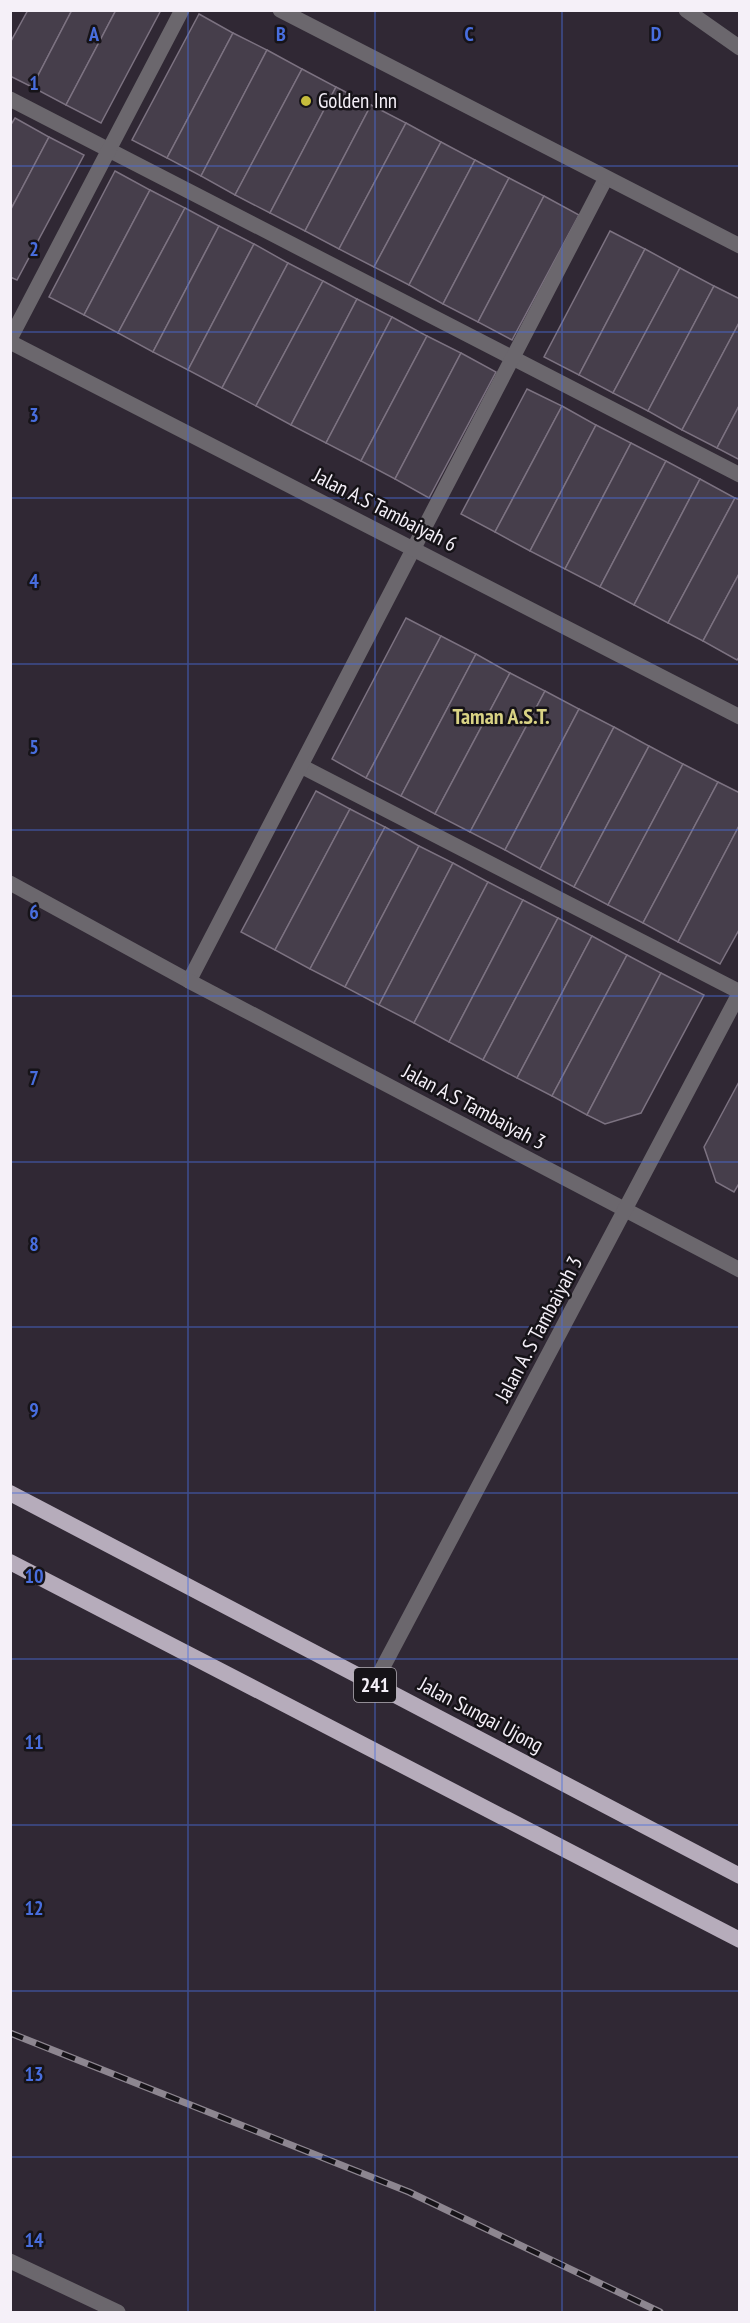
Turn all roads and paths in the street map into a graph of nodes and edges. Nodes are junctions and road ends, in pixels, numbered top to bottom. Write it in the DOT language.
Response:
graph roads {
  1 [pos="182,10"];
  2 [pos="280,10"];
  3 [pos="686,10"];
  4 [pos="740,48"];
  5 [pos="10,99"];
  6 [pos="109,150"];
  7 [pos="606,178"];
  8 [pos="740,246"];
  9 [pos="10,340"];
  10 [pos="513,358"];
  11 [pos="740,475"];
  12 [pos="414,549"];
  13 [pos="740,717"];
  14 [pos="301,766"];
  15 [pos="10,883"];
  16 [pos="189,981"];
  17 [pos="740,992"];
  18 [pos="626,1210"];
  19 [pos="740,1270"];
  20 [pos="10,1493"];
  21 [pos="10,1562"];
  22 [pos="374,1684"];
  23 [pos="740,1876"];
  24 [pos="740,1940"];
  25 [pos="10,2261"];
  26 [pos="118,2313"];
  1 -- 6 [label="street"];
  2 -- 7 [label="street"];
  3 -- 4 [label="street"];
  5 -- 6 [label="street"];
  6 -- 9 [label="street"];
  6 -- 10 [label="street"];
  7 -- 8 [label="street"];
  7 -- 10 [label="street"];
  9 -- 12 [label="street, Jalan A.S Tambaiyah 6"];
  10 -- 11 [label="street"];
  10 -- 12 [label="street"];
  12 -- 13 [label="street, Jalan A.S Tambaiyah 6"];
  12 -- 14 [label="street"];
  14 -- 16 [label="street"];
  14 -- 17 [label="street"];
  15 -- 16 [label="street, Jalan A.S Tambaiyah 3"];
  16 -- 18 [label="street, Jalan A.S Tambaiyah 3"];
  17 -- 18 [label="street, Jalan A. S Tambaiyah 3"];
  18 -- 19 [label="street, Jalan A.S Tambaiyah 3"];
  18 -- 22 [label="street, Jalan A. S Tambaiyah 3"];
  20 -- 22 [label="highway, Jalan Sungai Ujong / 241"];
  21 -- 24 [label="highway"];
  22 -- 23 [label="highway, Jalan Sungai Ujong / 241"];
  25 -- 26 [label="street"];
}
